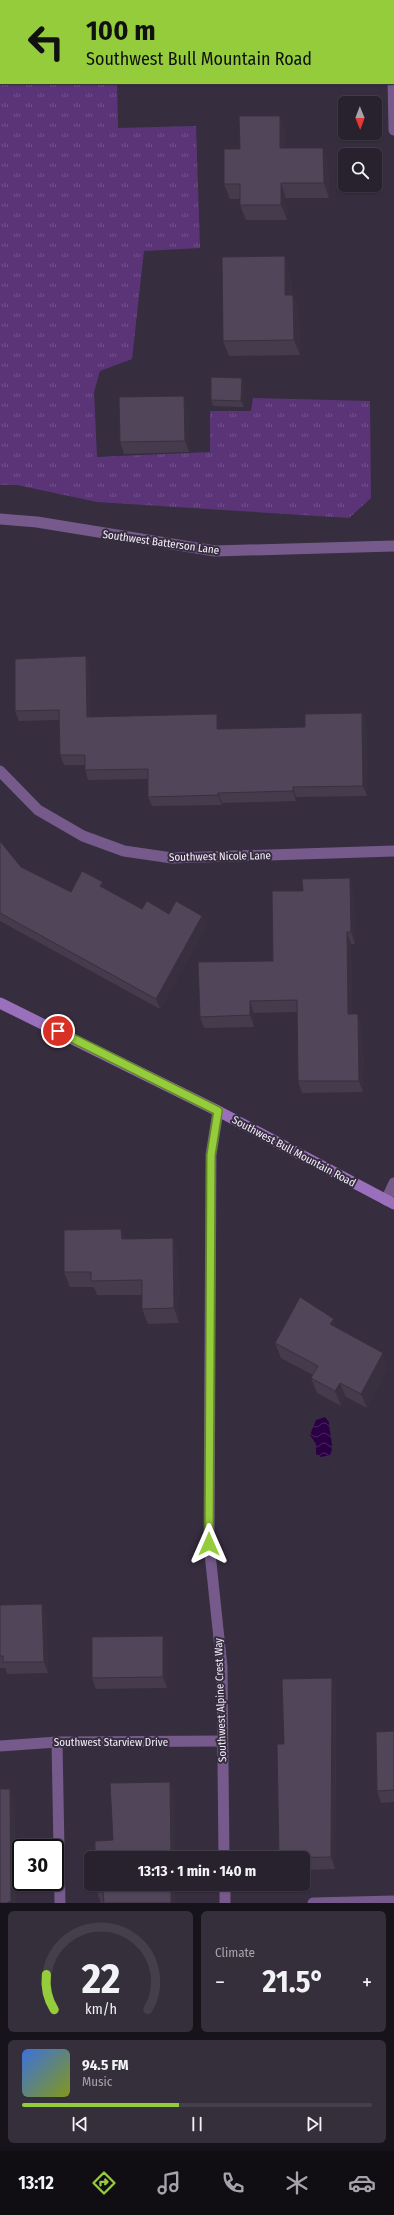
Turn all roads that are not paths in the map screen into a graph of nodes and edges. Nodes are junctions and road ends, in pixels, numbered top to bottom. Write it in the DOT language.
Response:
graph roads {
  1 [pos="393,84"];
  2 [pos="394,130"];
  3 [pos="0,519"];
  4 [pos="394,546"];
  5 [pos="0,771"];
  6 [pos="394,851"];
  7 [pos="0,1003"];
  8 [pos="218,1111"];
  9 [pos="394,1183"];
  10 [pos="390,1202"];
  11 [pos="222,1741"];
  12 [pos="57,1742"];
  13 [pos="0,1746"];
  14 [pos="224,1851"];
  15 [pos="225,1891"];
  16 [pos="394,1901"];
  17 [pos="60,1903"];
  18 [pos="225,1903"];
  19 [pos="313,1903"];
  1 -- 2 [label="street"];
  3 -- 4 [label="street, Southwest Batterson Lane"];
  5 -- 6 [label="street, Southwest Nicole Lane"];
  7 -- 8 [label="main road, Southwest Bull Mountain Road"];
  8 -- 10 [label="main road, Southwest Bull Mountain Road"];
  8 -- 11 [label="street, Southwest Alpine Crest Way"];
  9 -- 10 [label="street"];
  11 -- 12 [label="street, Southwest Starview Drive"];
  11 -- 14 [label="street, Southwest Alpine Crest Way"];
  12 -- 13 [label="street, Southwest Starview Drive"];
  12 -- 17 [label="street"];
  15 -- 18 [label="street"];
  16 -- 19 [label="street"];
}
